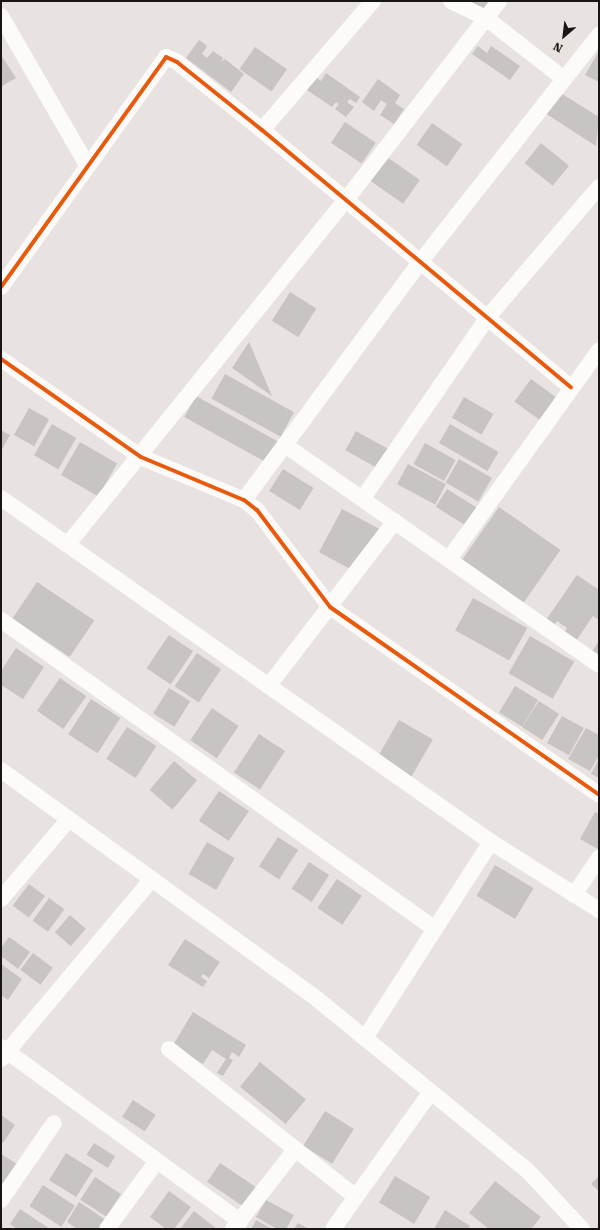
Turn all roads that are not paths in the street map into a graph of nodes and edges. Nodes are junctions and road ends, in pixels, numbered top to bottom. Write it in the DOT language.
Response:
graph roads {
  1 [pos="373,1"];
  2 [pos="451,1"];
  3 [pos="500,1"];
  4 [pos="1,16"];
  5 [pos="486,18"];
  6 [pos="599,35"];
  7 [pos="564,79"];
  8 [pos="262,130"];
  9 [pos="87,165"];
  10 [pos="599,187"];
  11 [pos="346,200"];
  12 [pos="421,261"];
  13 [pos="3,276"];
  14 [pos="488,318"];
  15 [pos="599,350"];
  16 [pos="1,358"];
  17 [pos="571,387"];
  18 [pos="285,445"];
  19 [pos="141,457"];
  20 [pos="1,498"];
  21 [pos="363,498"];
  22 [pos="244,500"];
  23 [pos="395,521"];
  24 [pos="68,544"];
  25 [pos="449,559"];
  26 [pos="330,607"];
  27 [pos="1,620"];
  28 [pos="599,665"];
  29 [pos="270,684"];
  30 [pos="1,770"];
  31 [pos="599,795"];
  32 [pos="69,819"];
  33 [pos="491,842"];
  34 [pos="599,858"];
  35 [pos="152,879"];
  36 [pos="574,895"];
  37 [pos="1,899"];
  38 [pos="599,910"];
  39 [pos="435,929"];
  40 [pos="365,1038"];
  41 [pos="168,1049"];
  42 [pos="3,1052"];
  43 [pos="430,1093"];
  44 [pos="54,1123"];
  45 [pos="295,1150"];
  46 [pos="157,1161"];
  47 [pos="356,1197"];
  48 [pos="1,1200"];
  49 [pos="236,1225"];
  50 [pos="107,1229"];
  51 [pos="333,1229"];
  52 [pos="582,1229"];
  1 -- 8 [label="street"];
  2 -- 5 [label="street"];
  3 -- 5 [label="street"];
  4 -- 9 [label="street"];
  5 -- 7 [label="street"];
  5 -- 11 [label="street"];
  6 -- 7 [label="street"];
  7 -- 12 [label="street"];
  8 -- 9 [label="street"];
  8 -- 11 [label="street"];
  9 -- 13 [label="street"];
  10 -- 14 [label="street"];
  11 -- 12 [label="street"];
  11 -- 19 [label="street"];
  12 -- 14 [label="street"];
  12 -- 18 [label="street"];
  14 -- 17 [label="street"];
  14 -- 21 [label="street"];
  15 -- 17 [label="street"];
  16 -- 19 [label="street"];
  17 -- 25 [label="street"];
  18 -- 21 [label="street"];
  18 -- 22 [label="street"];
  19 -- 22 [label="street"];
  19 -- 24 [label="street"];
  20 -- 24 [label="street"];
  21 -- 23 [label="street"];
  22 -- 26 [label="street"];
  23 -- 25 [label="street"];
  23 -- 26 [label="street"];
  24 -- 29 [label="street"];
  25 -- 28 [label="street"];
  26 -- 29 [label="street"];
  26 -- 31 [label="street"];
  27 -- 39 [label="street"];
  29 -- 33 [label="street"];
  30 -- 32 [label="street"];
  32 -- 35 [label="street"];
  32 -- 37 [label="street"];
  33 -- 36 [label="street"];
  33 -- 39 [label="street"];
  34 -- 36 [label="street"];
  35 -- 40 [label="street"];
  35 -- 42 [label="street"];
  36 -- 38 [label="street"];
  39 -- 40 [label="street"];
  40 -- 43 [label="street"];
  41 -- 45 [label="street"];
  42 -- 46 [label="street"];
  43 -- 47 [label="street"];
  43 -- 52 [label="street"];
  44 -- 48 [label="street"];
  45 -- 47 [label="street"];
  45 -- 49 [label="street"];
  46 -- 49 [label="street"];
  46 -- 50 [label="street"];
  47 -- 51 [label="street"];
}
